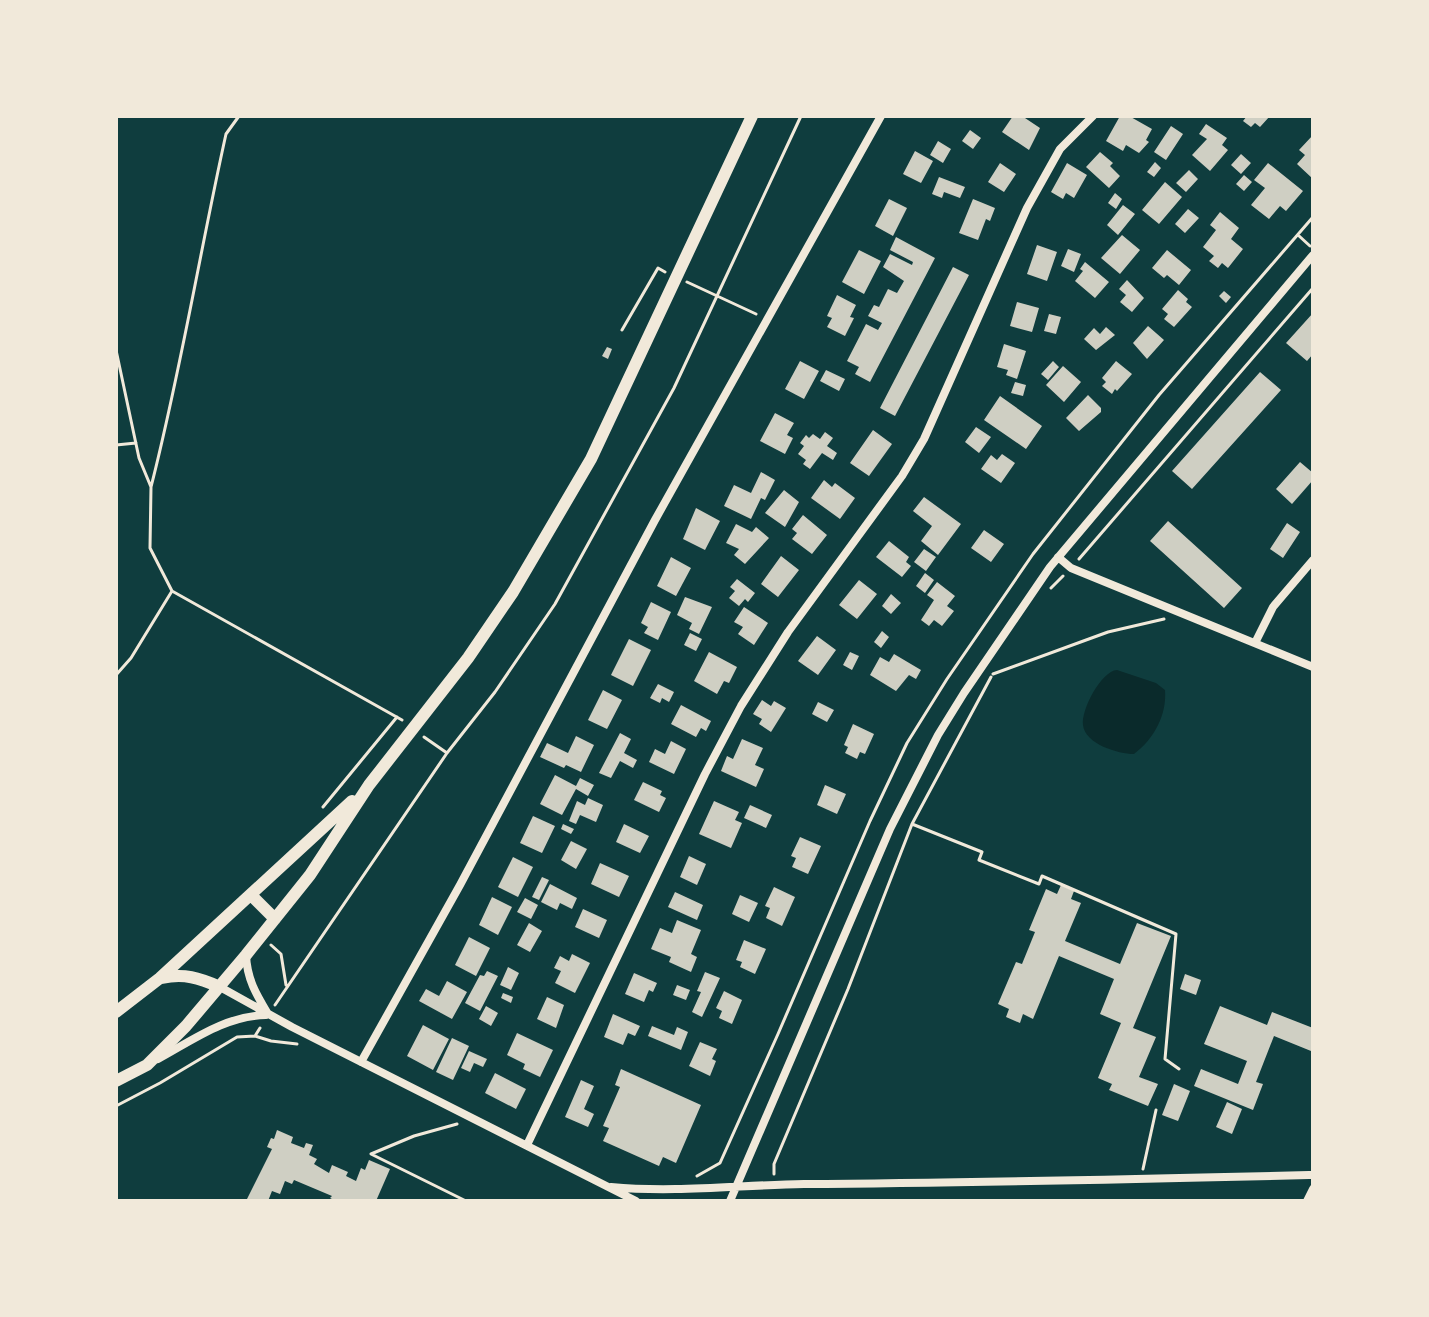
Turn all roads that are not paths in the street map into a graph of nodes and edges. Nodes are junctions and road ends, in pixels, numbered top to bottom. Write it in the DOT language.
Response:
graph roads {
  1 [pos="752,116"];
  2 [pos="881,116"];
  3 [pos="1093,116"];
  4 [pos="1313,252"];
  5 [pos="1058,557"];
  6 [pos="1313,560"];
  7 [pos="1255,643"];
  8 [pos="1313,667"];
  9 [pos="369,785"];
  10 [pos="252,896"];
  11 [pos="275,919"];
  12 [pos="246,955"];
  13 [pos="160,978"];
  14 [pos="220,987"];
  15 [pos="116,1012"];
  16 [pos="269,1015"];
  17 [pos="361,1062"];
  18 [pos="147,1065"];
  19 [pos="116,1081"];
  20 [pos="527,1145"];
  21 [pos="1313,1175"];
  22 [pos="738,1185"];
  23 [pos="611,1187"];
  24 [pos="1313,1189"];
  25 [pos="636,1201"];
  26 [pos="730,1201"];
  27 [pos="1307,1201"];
  1 -- 9 [label="main road"];
  2 -- 17 [label="street"];
  3 -- 20 [label="street"];
  4 -- 5 [label="street"];
  5 -- 7 [label="street"];
  5 -- 22 [label="street"];
  6 -- 7 [label="street"];
  7 -- 8 [label="street"];
  9 -- 10 [label="main road"];
  9 -- 11 [label="main road"];
  10 -- 11 [label="main road"];
  10 -- 13 [label="main road"];
  11 -- 12 [label="main road"];
  12 -- 14 [label="main road"];
  12 -- 16 [label="street"];
  13 -- 14 [label="main road"];
  13 -- 15 [label="main road"];
  14 -- 16 [label="street"];
  14 -- 18 [label="main road"];
  16 -- 17 [label="street"];
  16 -- 18 [label="street"];
  17 -- 20 [label="street"];
  18 -- 19 [label="main road"];
  20 -- 23 [label="street"];
  21 -- 22 [label="street"];
  22 -- 23 [label="street"];
  22 -- 26 [label="street"];
  23 -- 25 [label="street"];
  24 -- 27 [label="street"];
}
